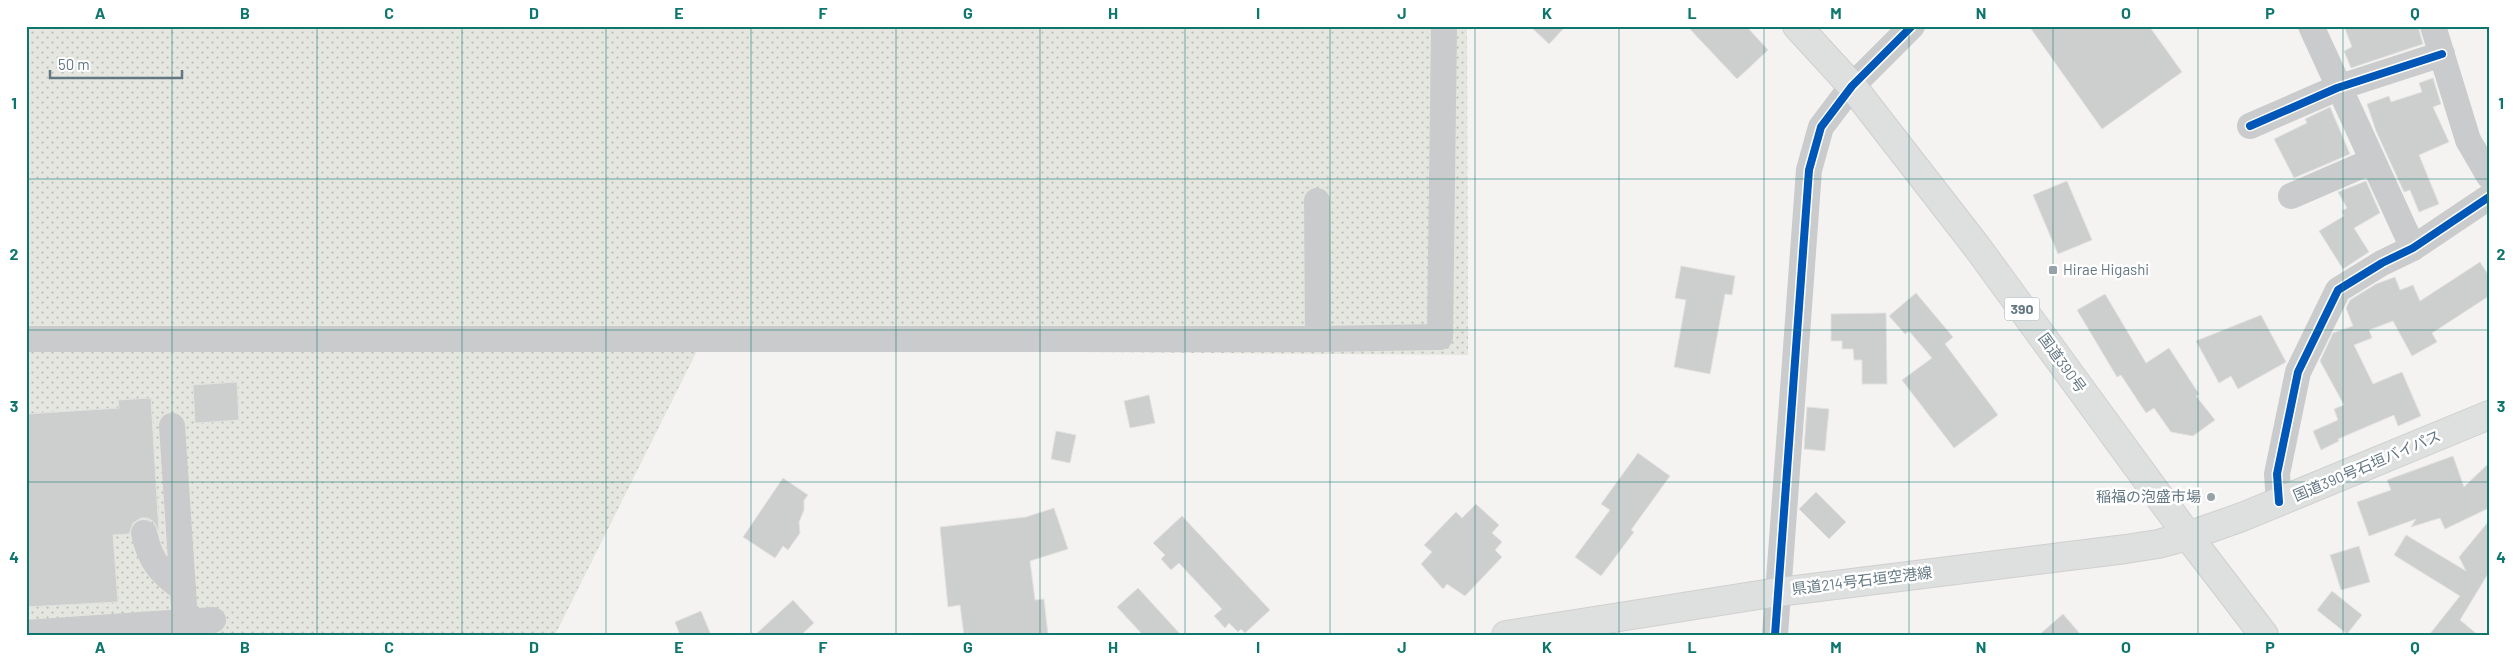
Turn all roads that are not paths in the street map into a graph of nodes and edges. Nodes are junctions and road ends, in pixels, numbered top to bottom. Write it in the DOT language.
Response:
graph roads {
  1 [pos="1444,26"];
  2 [pos="1797,26"];
  3 [pos="1912,26"];
  4 [pos="2311,26"];
  5 [pos="2433,26"];
  6 [pos="2442,54"];
  7 [pos="1852,86"];
  8 [pos="2337,88"];
  9 [pos="2250,126"];
  10 [pos="2372,161"];
  11 [pos="2489,176"];
  12 [pos="2290,196"];
  13 [pos="2489,197"];
  14 [pos="1317,201"];
  15 [pos="2413,248"];
  16 [pos="26,339"];
  17 [pos="1318,339"];
  18 [pos="2489,415"];
  19 [pos="172,426"];
  20 [pos="2279,502"];
  21 [pos="144,533"];
  22 [pos="2188,536"];
  23 [pos="184,589"];
  24 [pos="1778,592"];
  25 [pos="213,620"];
  26 [pos="185,628"];
  27 [pos="26,633"];
  28 [pos="1506,635"];
  29 [pos="1775,635"];
  30 [pos="2264,635"];
  1 -- 17 [label="street"];
  2 -- 7 [label="main road, 国道390号 / 390"];
  3 -- 7 [label="street"];
  4 -- 8 [label="street"];
  5 -- 6 [label="street"];
  6 -- 8 [label="street"];
  6 -- 11 [label="street"];
  7 -- 22 [label="main road, 国道390号 / 390"];
  7 -- 24 [label="street"];
  8 -- 9 [label="street"];
  8 -- 10 [label="street"];
  10 -- 12 [label="street"];
  10 -- 15 [label="street"];
  13 -- 15 [label="street"];
  14 -- 17 [label="street"];
  15 -- 20 [label="street"];
  16 -- 17 [label="street"];
  18 -- 20 [label="main road, 国道390号石垣バイパス"];
  19 -- 23 [label="street"];
  20 -- 22 [label="main road, 国道390号石垣バイパス"];
  21 -- 23 [label="street"];
  22 -- 24 [label="main road, 県道214号石垣空港線"];
  22 -- 30 [label="main road, 国道390号 / 390"];
  23 -- 26 [label="street"];
  24 -- 28 [label="main road, 県道214号石垣空港線"];
  24 -- 29 [label="street"];
  25 -- 26 [label="street"];
  26 -- 27 [label="street"];
}
